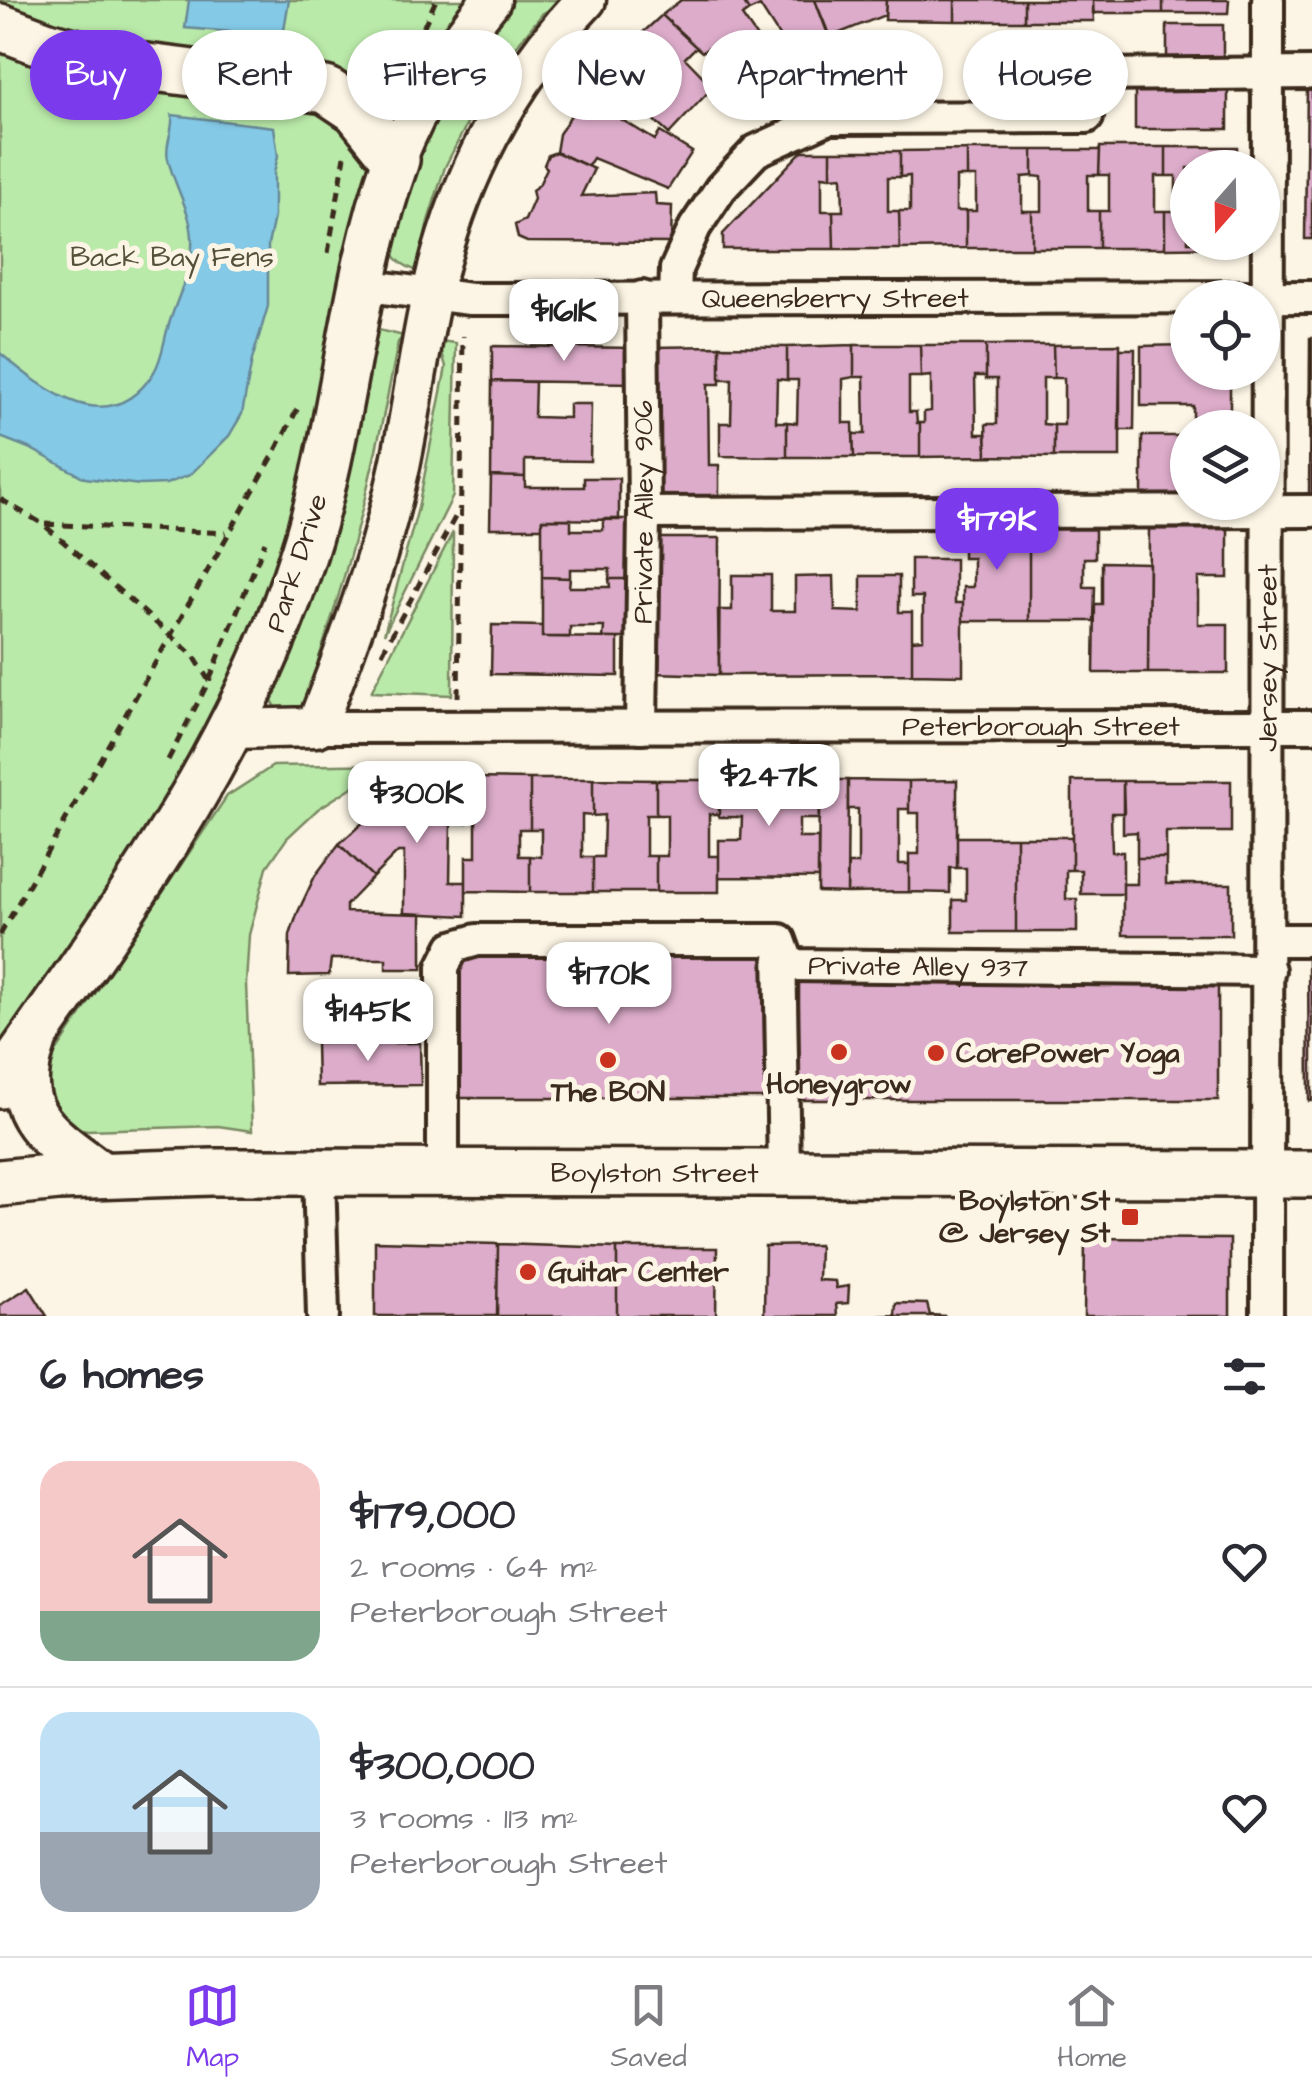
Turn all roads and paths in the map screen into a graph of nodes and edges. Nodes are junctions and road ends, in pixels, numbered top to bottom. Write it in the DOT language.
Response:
graph roads {
  1 [pos="492,0"];
  2 [pos="586,0"];
  3 [pos="1268,0"];
  4 [pos="0,27"];
  5 [pos="1312,73"];
  6 [pos="1268,74"];
  7 [pos="396,160"];
  8 [pos="1267,280"];
  9 [pos="361,284"];
  10 [pos="431,295"];
  11 [pos="642,297"];
  12 [pos="675,297"];
  13 [pos="1170,297"];
  14 [pos="1280,297"];
  15 [pos="1312,297"];
  16 [pos="463,336"];
  17 [pos="294,437"];
  18 [pos="0,499"];
  19 [pos="461,506"];
  20 [pos="1170,511"];
  21 [pos="1280,511"];
  22 [pos="1312,511"];
  23 [pos="644,513"];
  24 [pos="1267,520"];
  25 [pos="43,524"];
  26 [pos="271,527"];
  27 [pos="226,533"];
  28 [pos="169,636"];
  29 [pos="378,661"];
  30 [pos="458,700"];
  31 [pos="1267,726"];
  32 [pos="1312,726"];
  33 [pos="641,727"];
  34 [pos="316,728"];
  35 [pos="232,730"];
  36 [pos="0,934"];
  37 [pos="780,940"];
  38 [pos="1312,940"];
  39 [pos="1269,955"];
  40 [pos="35,1034"];
  41 [pos="0,1085"];
  42 [pos="319,1172"];
  43 [pos="443,1172"];
  44 [pos="784,1173"];
  45 [pos="1267,1173"];
  46 [pos="1312,1174"];
  47 [pos="101,1176"];
  48 [pos="0,1183"];
  49 [pos="323,1316"];
  50 [pos="1267,1316"];
  1 -- 7 [label="main road, Park Drive"];
  2 -- 10 [label="main road"];
  3 -- 6 [label="street, Jersey Street"];
  4 -- 7 [label="highway"];
  5 -- 6 [label="street"];
  6 -- 8 [label="street, Jersey Street"];
  6 -- 12 [label="street"];
  7 -- 9 [label="highway, Park Drive"];
  9 -- 10 [label="street, Queensberry Street"];
  9 -- 35 [label="highway, Park Drive"];
  10 -- 11 [label="street, Queensberry Street"];
  10 -- 34 [label="main road"];
  11 -- 12 [label="street, Queensberry Street"];
  11 -- 23 [label="street, Private Alley 906"];
  12 -- 13 [label="street, Queensberry Street"];
  14 -- 15 [label="street, Queensberry Street"];
  16 -- 19 [label="path"];
  17 -- 27 [label="path"];
  18 -- 25 [label="path"];
  19 -- 29 [label="path"];
  19 -- 30 [label="path"];
  20 -- 23 [label="street"];
  21 -- 22 [label="street"];
  23 -- 33 [label="street, Private Alley 906"];
  24 -- 31 [label="street, Jersey Street"];
  25 -- 27 [label="path"];
  25 -- 28 [label="path"];
  26 -- 28 [label="path"];
  27 -- 28 [label="path"];
  28 -- 36 [label="path"];
  31 -- 32 [label="street, Peterborough Street"];
  31 -- 33 [label="street, Peterborough Street"];
  31 -- 39 [label="street, Jersey Street"];
  33 -- 34 [label="street, Peterborough Street"];
  34 -- 35 [label="main road, Peterborough Street"];
  35 -- 40 [label="highway, Park Drive"];
  37 -- 39 [label="street, Private Alley 937"];
  37 -- 43 [label="street, Private Alley 937"];
  37 -- 44 [label="street"];
  38 -- 39 [label="street"];
  39 -- 45 [label="street, Jersey Street"];
  40 -- 41 [label="highway, Park Drive"];
  40 -- 47 [label="highway"];
  42 -- 43 [label="highway, Boylston Street"];
  42 -- 47 [label="highway, Boylston Street"];
  42 -- 49 [label="street"];
  43 -- 44 [label="highway, Boylston Street"];
  44 -- 45 [label="highway, Boylston Street"];
  45 -- 46 [label="highway, Boylston Street"];
  45 -- 50 [label="street, Jersey Street"];
  47 -- 48 [label="highway, Boylston Street"];
}
